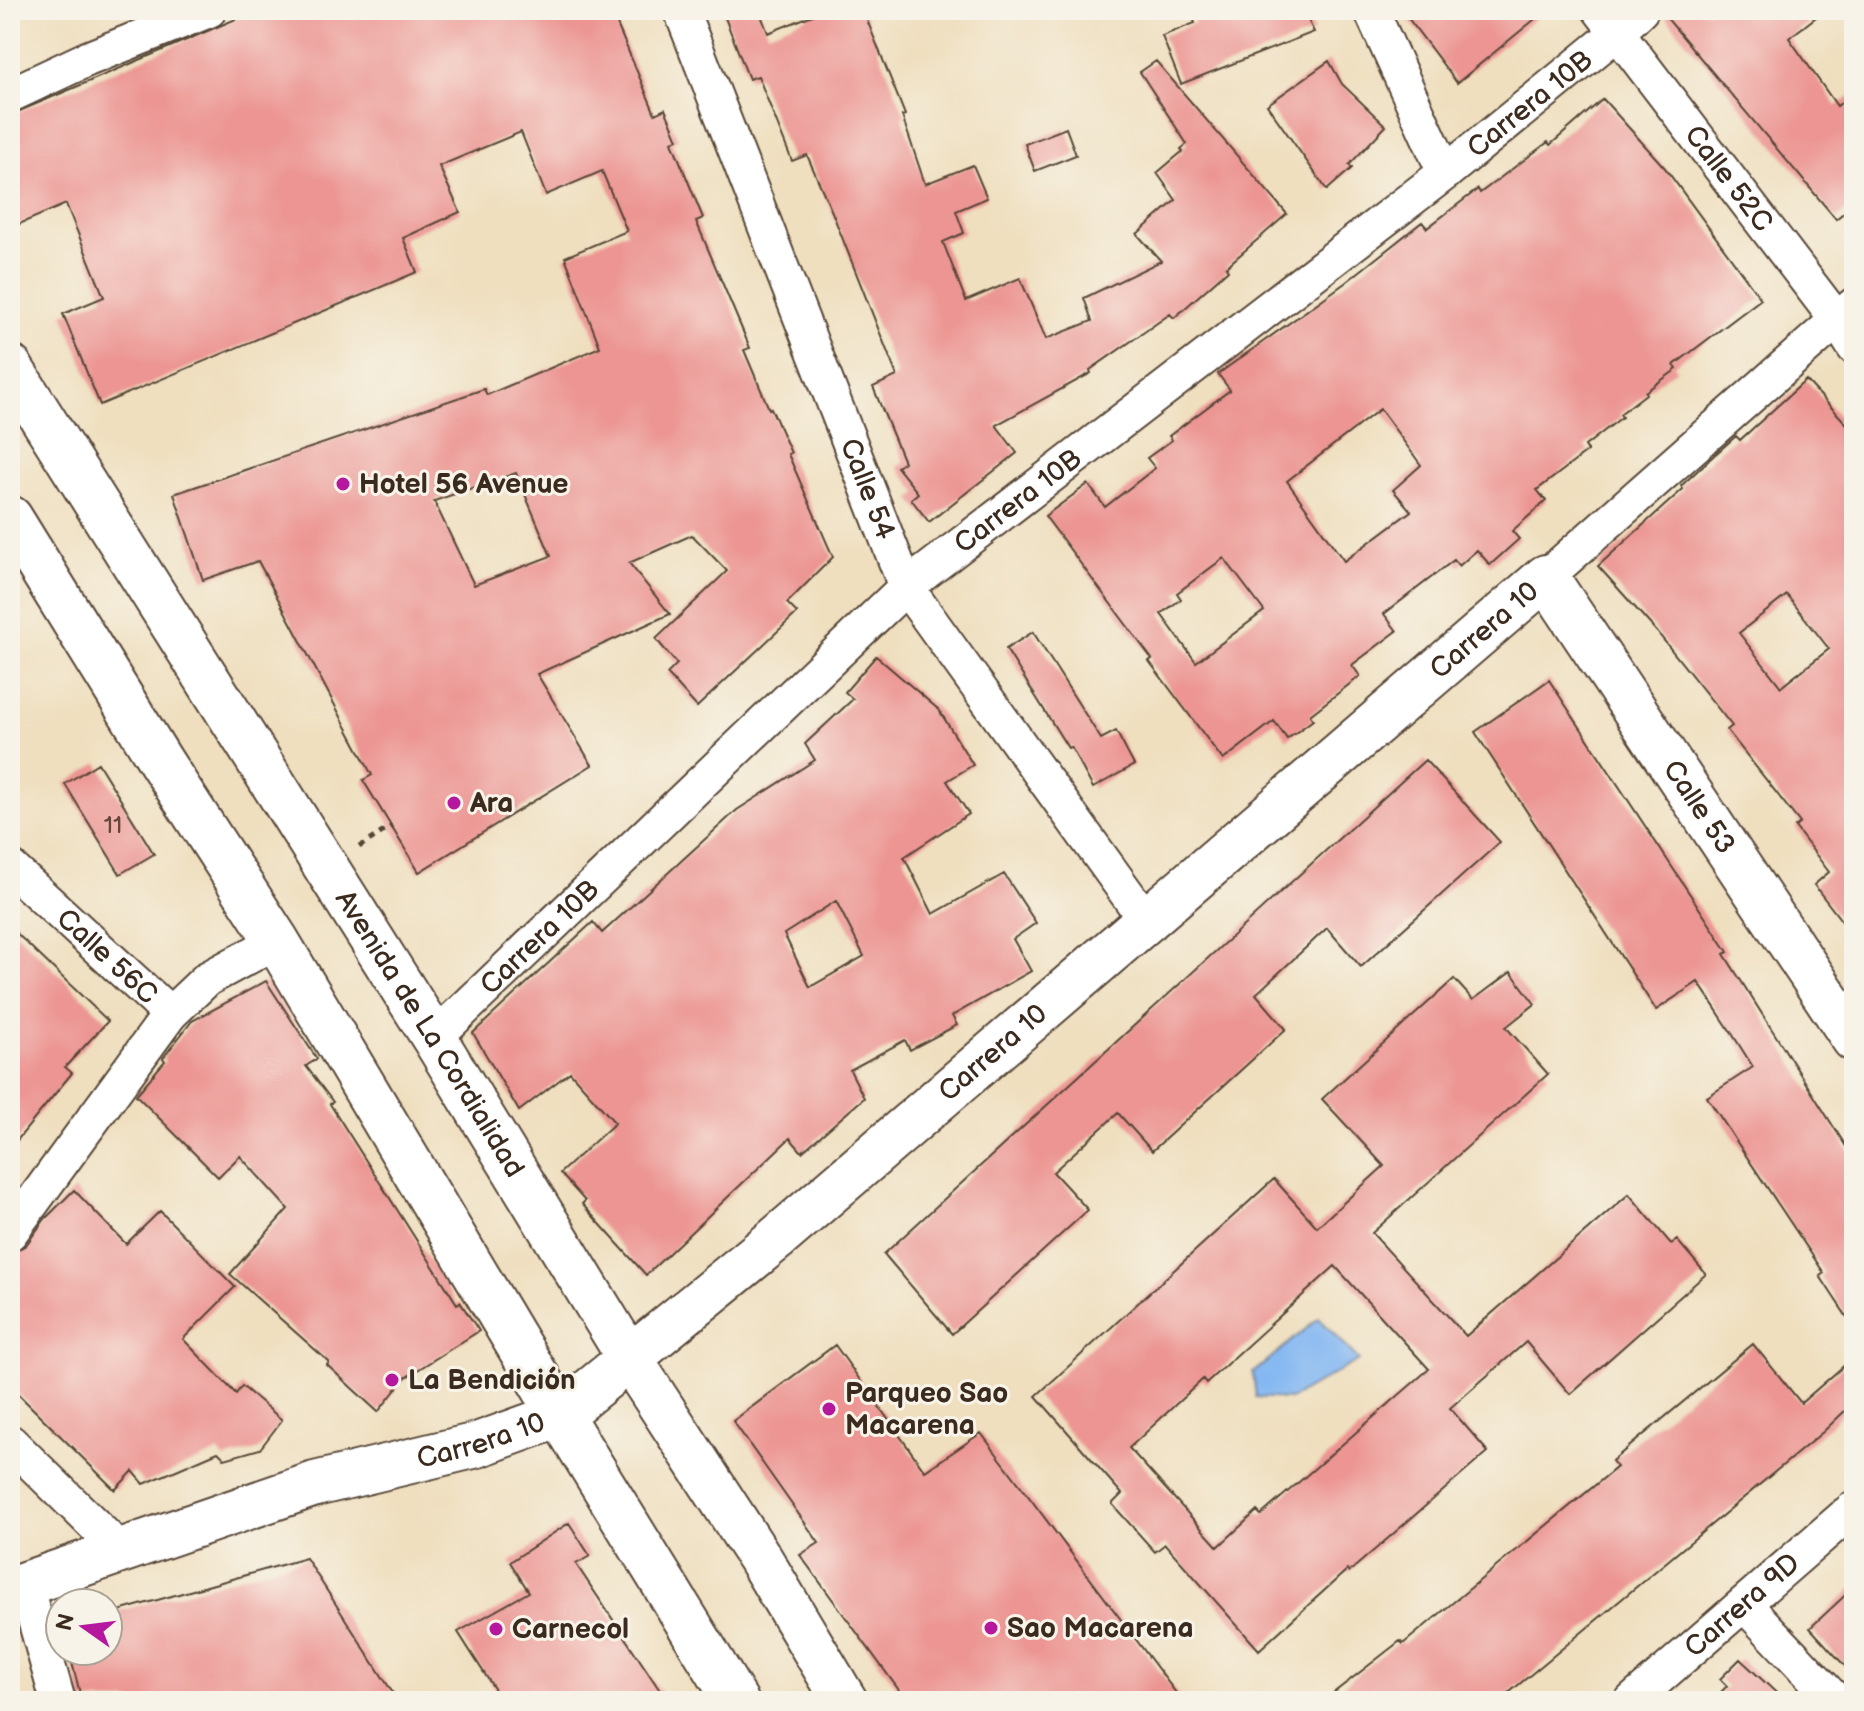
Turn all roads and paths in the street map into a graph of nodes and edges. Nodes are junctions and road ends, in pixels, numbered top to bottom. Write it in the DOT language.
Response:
graph roads {
  1 [pos="209,10"];
  2 [pos="681,10"];
  3 [pos="1371,10"];
  4 [pos="1620,17"];
  5 [pos="10,95"];
  6 [pos="1445,173"];
  7 [pos="1848,324"];
  8 [pos="10,367"];
  9 [pos="10,518"];
  10 [pos="1546,577"];
  11 [pos="906,587"];
  12 [pos="10,867"];
  13 [pos="1146,920"];
  14 [pos="277,941"];
  15 [pos="170,1014"];
  16 [pos="434,1038"];
  17 [pos="1854,1039"];
  18 [pos="10,1233"];
  19 [pos="630,1359"];
  20 [pos="560,1415"];
  21 [pos="10,1442"];
  22 [pos="1854,1508"];
  23 [pos="121,1551"];
  24 [pos="17,1587"];
  25 [pos="1744,1604"];
  26 [pos="58,1701"];
  27 [pos="736,1701"];
  28 [pos="845,1701"];
  29 [pos="1632,1701"];
  30 [pos="1836,1701"];
  1 -- 5 [label="street"];
  2 -- 11 [label="street, Calle 54"];
  3 -- 6 [label="street"];
  4 -- 6 [label="street, Carrera 10B"];
  4 -- 7 [label="street, Calle 52C"];
  6 -- 11 [label="street, Carrera 10B"];
  7 -- 10 [label="street, Carrera 10"];
  8 -- 16 [label="main road, Avenida de La Cordialidad"];
  9 -- 14 [label="main road"];
  10 -- 13 [label="main road, Carrera 10"];
  10 -- 17 [label="main road, Calle 53"];
  11 -- 13 [label="street, Calle 54"];
  11 -- 16 [label="street, Carrera 10B"];
  12 -- 15 [label="street, Calle 56C"];
  13 -- 19 [label="main road, Carrera 10"];
  14 -- 15 [label="street"];
  14 -- 20 [label="main road"];
  15 -- 18 [label="street"];
  16 -- 19 [label="main road, Avenida de La Cordialidad"];
  19 -- 20 [label="main road, Carrera 10"];
  19 -- 28 [label="main road, Avenida de La Cordialidad"];
  20 -- 23 [label="main road, Carrera 10"];
  20 -- 27 [label="main road"];
  21 -- 23 [label="street"];
  22 -- 25 [label="street, Carrera 9D"];
  23 -- 24 [label="main road, Carrera 10"];
  24 -- 26 [label="street"];
  25 -- 29 [label="street, Carrera 9D"];
  25 -- 30 [label="street"];
}
